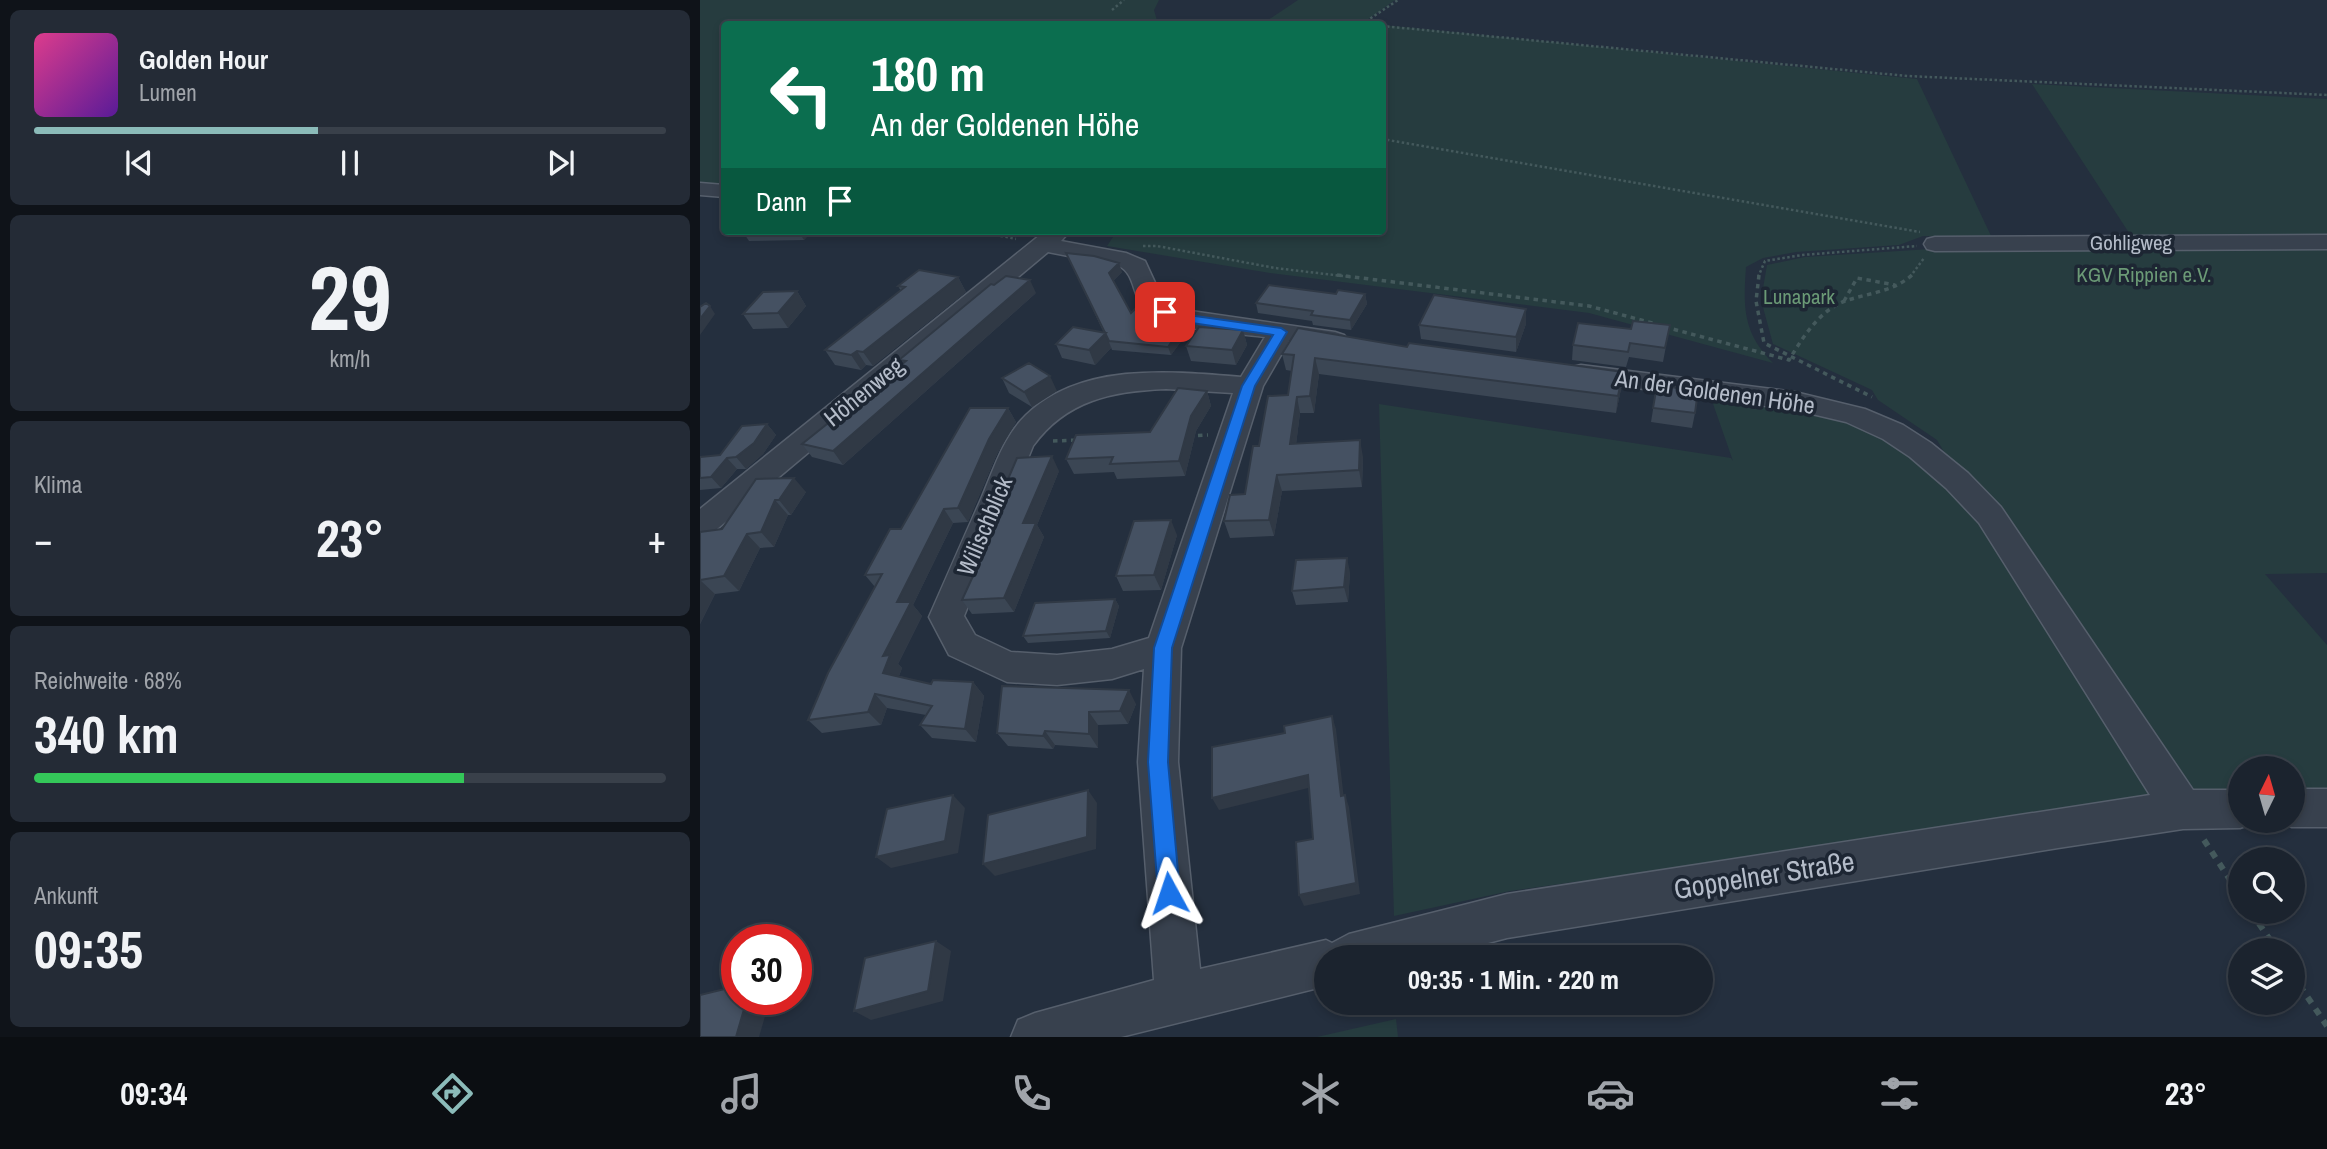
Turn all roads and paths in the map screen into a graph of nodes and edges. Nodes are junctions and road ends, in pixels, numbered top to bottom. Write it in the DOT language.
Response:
graph roads {
  1 [pos="1124,0"];
  2 [pos="1398,0"];
  3 [pos="1112,10"];
  4 [pos="1367,21"];
  5 [pos="1386,26"];
  6 [pos="2327,95"];
  7 [pos="1386,140"];
  8 [pos="700,189"];
  9 [pos="721,191"];
  10 [pos="1026,235"];
  11 [pos="1052,237"];
  12 [pos="2327,242"];
  13 [pos="1980,243"];
  14 [pos="1935,244"];
  15 [pos="1095,253"];
  16 [pos="1896,285"];
  17 [pos="1843,302"];
  18 [pos="1281,332"];
  19 [pos="1364,344"];
  20 [pos="1789,360"];
  21 [pos="1558,369"];
  22 [pos="1249,386"];
  23 [pos="1878,400"];
  24 [pos="1233,434"];
  25 [pos="1180,436"];
  26 [pos="1087,440"];
  27 [pos="1020,443"];
  28 [pos="700,526"];
  29 [pos="1163,648"];
  30 [pos="2305,808"];
  31 [pos="2327,808"];
  32 [pos="2228,809"];
  33 [pos="2183,810"];
  34 [pos="2228,877"];
  35 [pos="1395,945"];
  36 [pos="1314,966"];
  37 [pos="2305,993"];
  38 [pos="1179,998"];
  39 [pos="2327,1026"];
  40 [pos="1035,1037"];
  1 -- 3 [label="path"];
  2 -- 4 [label="path"];
  5 -- 6 [label="path"];
  7 -- 13 [label="path"];
  8 -- 9 [label="street"];
  10 -- 11 [label="path"];
  11 -- 15 [label="street"];
  11 -- 28 [label="street, Höhenweg"];
  12 -- 13 [label="street, Gohligweg"];
  13 -- 14 [label="street, Gohligweg"];
  14 -- 16 [label="path"];
  14 -- 20 [label="path"];
  15 -- 18 [label="street"];
  15 -- 20 [label="path"];
  16 -- 17 [label="path"];
  16 -- 17 [label="path"];
  17 -- 20 [label="path"];
  18 -- 19 [label="street"];
  18 -- 22 [label="street"];
  20 -- 23 [label="path"];
  21 -- 33 [label="street, An der Goldenen Höhe"];
  22 -- 24 [label="street"];
  22 -- 27 [label="street, Wilischblick"];
  24 -- 25 [label="path"];
  24 -- 29 [label="street"];
  26 -- 27 [label="path"];
  27 -- 29 [label="street, Wilischblick"];
  29 -- 38 [label="street"];
  30 -- 31 [label="street"];
  32 -- 33 [label="street, Goppelner Straße"];
  33 -- 34 [label="path"];
  33 -- 35 [label="street, Goppelner Straße"];
  36 -- 38 [label="street"];
  37 -- 39 [label="path"];
  38 -- 40 [label="street"];
}
